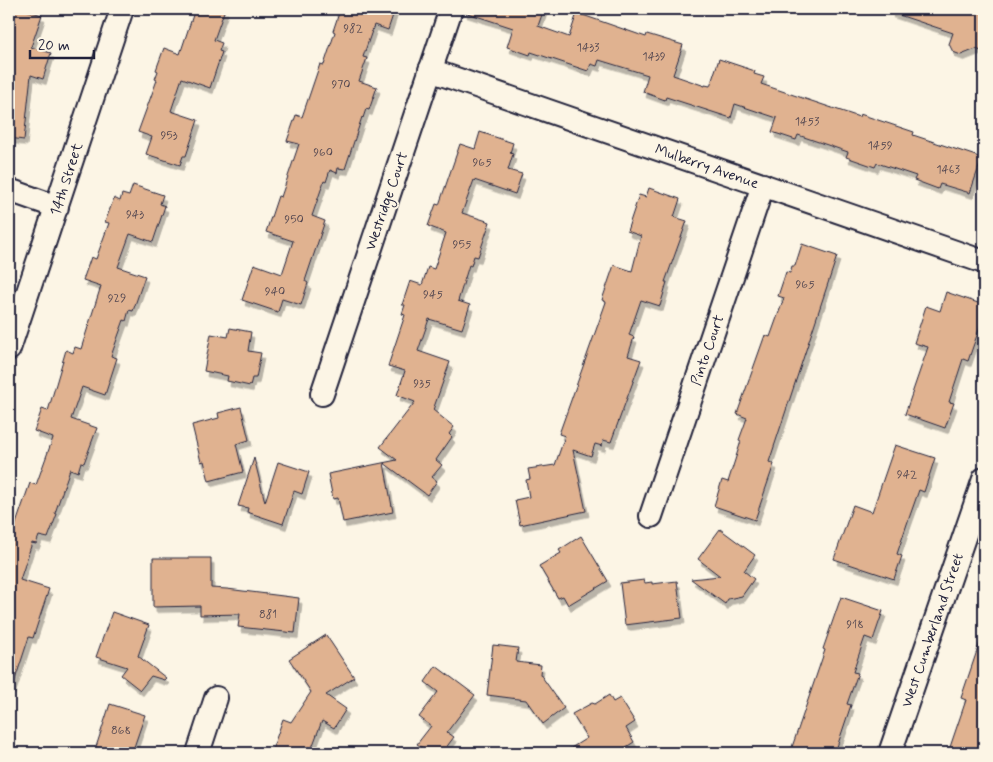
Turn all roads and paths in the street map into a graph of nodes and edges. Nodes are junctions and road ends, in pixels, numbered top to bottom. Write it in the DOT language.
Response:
graph roads {
  1 [pos="122,9"];
  2 [pos="451,9"];
  3 [pos="430,70"];
  4 [pos="763,185"];
  5 [pos="9,190"];
  6 [pos="57,207"];
  7 [pos="984,262"];
  8 [pos="9,350"];
  9 [pos="322,394"];
  10 [pos="984,479"];
  11 [pos="650,516"];
  12 [pos="216,698"];
  13 [pos="198,753"];
  14 [pos="890,753"];
  1 -- 6 [label="street, 14th Street"];
  2 -- 3 [label="street, Westridge Court"];
  3 -- 4 [label="street, Mulberry Avenue"];
  3 -- 9 [label="street, Westridge Court"];
  4 -- 7 [label="street, Mulberry Avenue"];
  4 -- 11 [label="street, Pinto Court"];
  5 -- 6 [label="street"];
  6 -- 8 [label="street, 14th Street"];
  10 -- 14 [label="street, West Cumberland Street"];
  12 -- 13 [label="street"];
}
